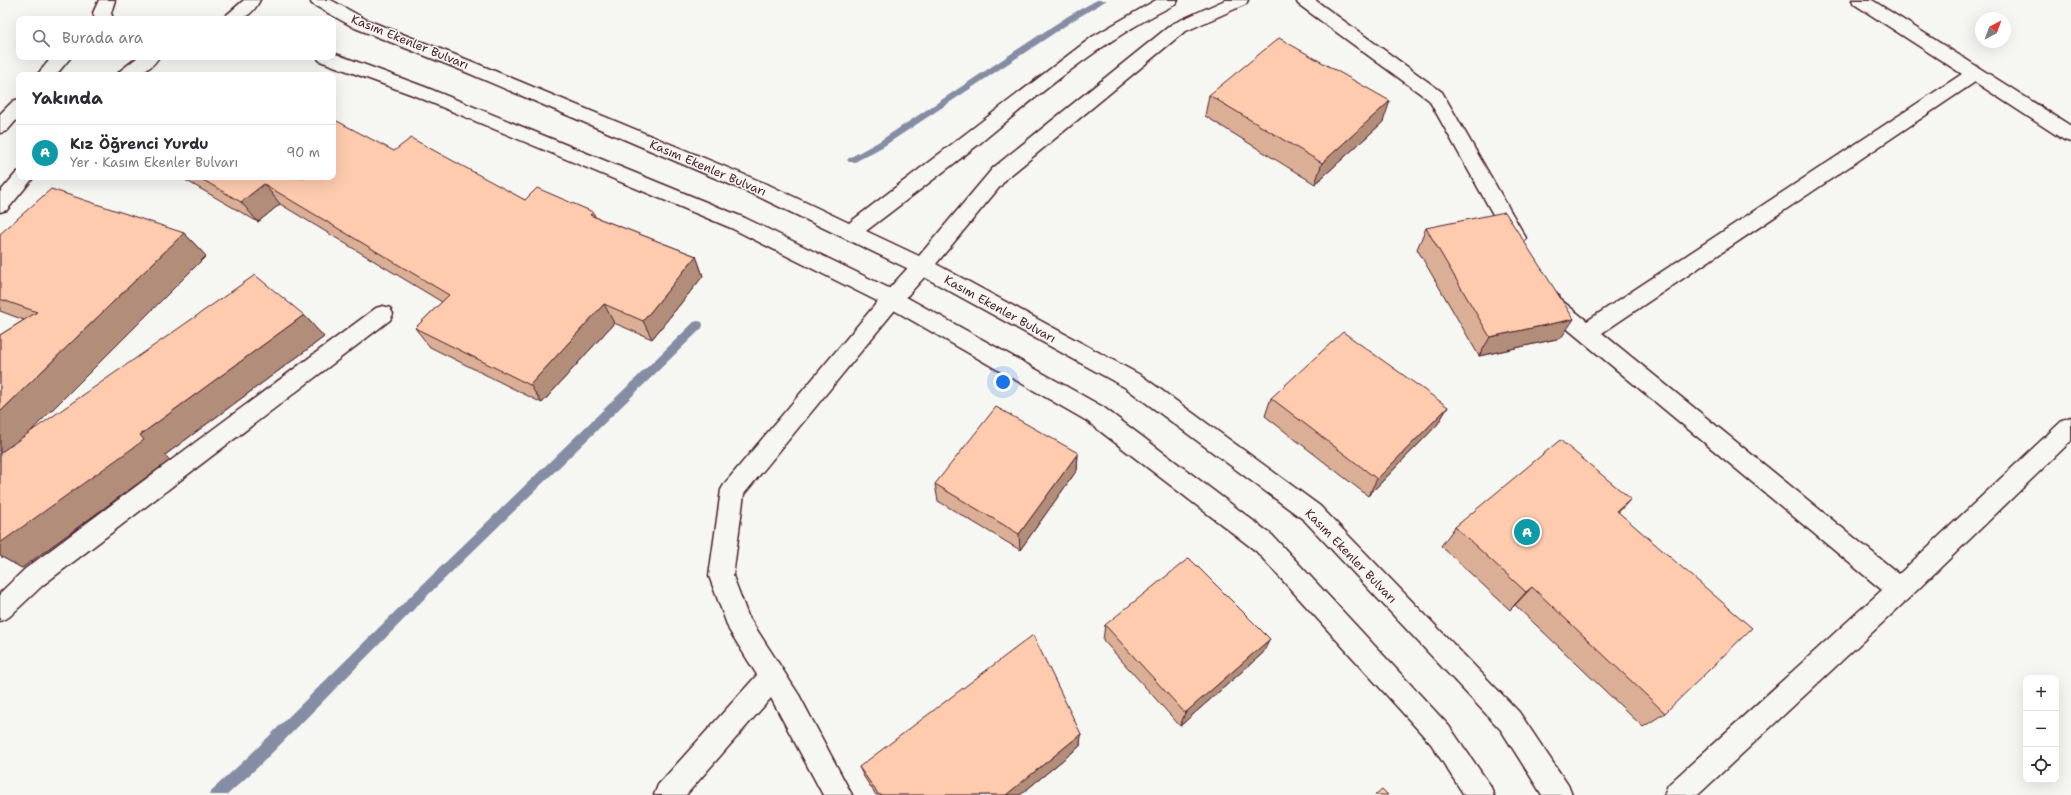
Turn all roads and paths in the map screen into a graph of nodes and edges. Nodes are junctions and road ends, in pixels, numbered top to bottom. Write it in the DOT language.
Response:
graph roads {
  1 [pos="252,0"];
  2 [pos="318,0"];
  3 [pos="1170,0"];
  4 [pos="1240,0"];
  5 [pos="1304,0"];
  6 [pos="1860,0"];
  7 [pos="235,16"];
  8 [pos="59,60"];
  9 [pos="146,60"];
  10 [pos="334,60"];
  11 [pos="49,72"];
  12 [pos="130,72"];
  13 [pos="1975,74"];
  14 [pos="16,108"];
  15 [pos="0,126"];
  16 [pos="2071,135"];
  17 [pos="21,180"];
  18 [pos="0,205"];
  19 [pos="850,232"];
  20 [pos="1524,252"];
  21 [pos="922,266"];
  22 [pos="1543,285"];
  23 [pos="892,299"];
  24 [pos="383,314"];
  25 [pos="1586,332"];
  26 [pos="2071,427"];
  27 [pos="1900,590"];
  28 [pos="0,609"];
  29 [pos="773,677"];
  30 [pos="668,795"];
  31 [pos="838,795"];
  32 [pos="1480,795"];
  33 [pos="1558,795"];
  34 [pos="1678,795"];
  1 -- 7 [label="street"];
  2 -- 19 [label="street, Kasım Ekenler Bulvarı"];
  3 -- 19 [label="street"];
  4 -- 21 [label="street"];
  5 -- 20 [label="street"];
  6 -- 13 [label="street"];
  8 -- 11 [label="street"];
  9 -- 12 [label="street"];
  10 -- 23 [label="street"];
  13 -- 16 [label="street"];
  13 -- 25 [label="street"];
  14 -- 15 [label="street"];
  17 -- 18 [label="street"];
  19 -- 21 [label="street, Kasım Ekenler Bulvarı"];
  21 -- 23 [label="street"];
  21 -- 33 [label="street, Kasım Ekenler Bulvarı"];
  22 -- 25 [label="street"];
  23 -- 29 [label="street"];
  23 -- 32 [label="street"];
  24 -- 28 [label="street"];
  25 -- 27 [label="street"];
  26 -- 27 [label="street"];
  27 -- 34 [label="street"];
  29 -- 30 [label="street"];
  29 -- 31 [label="street"];
}
